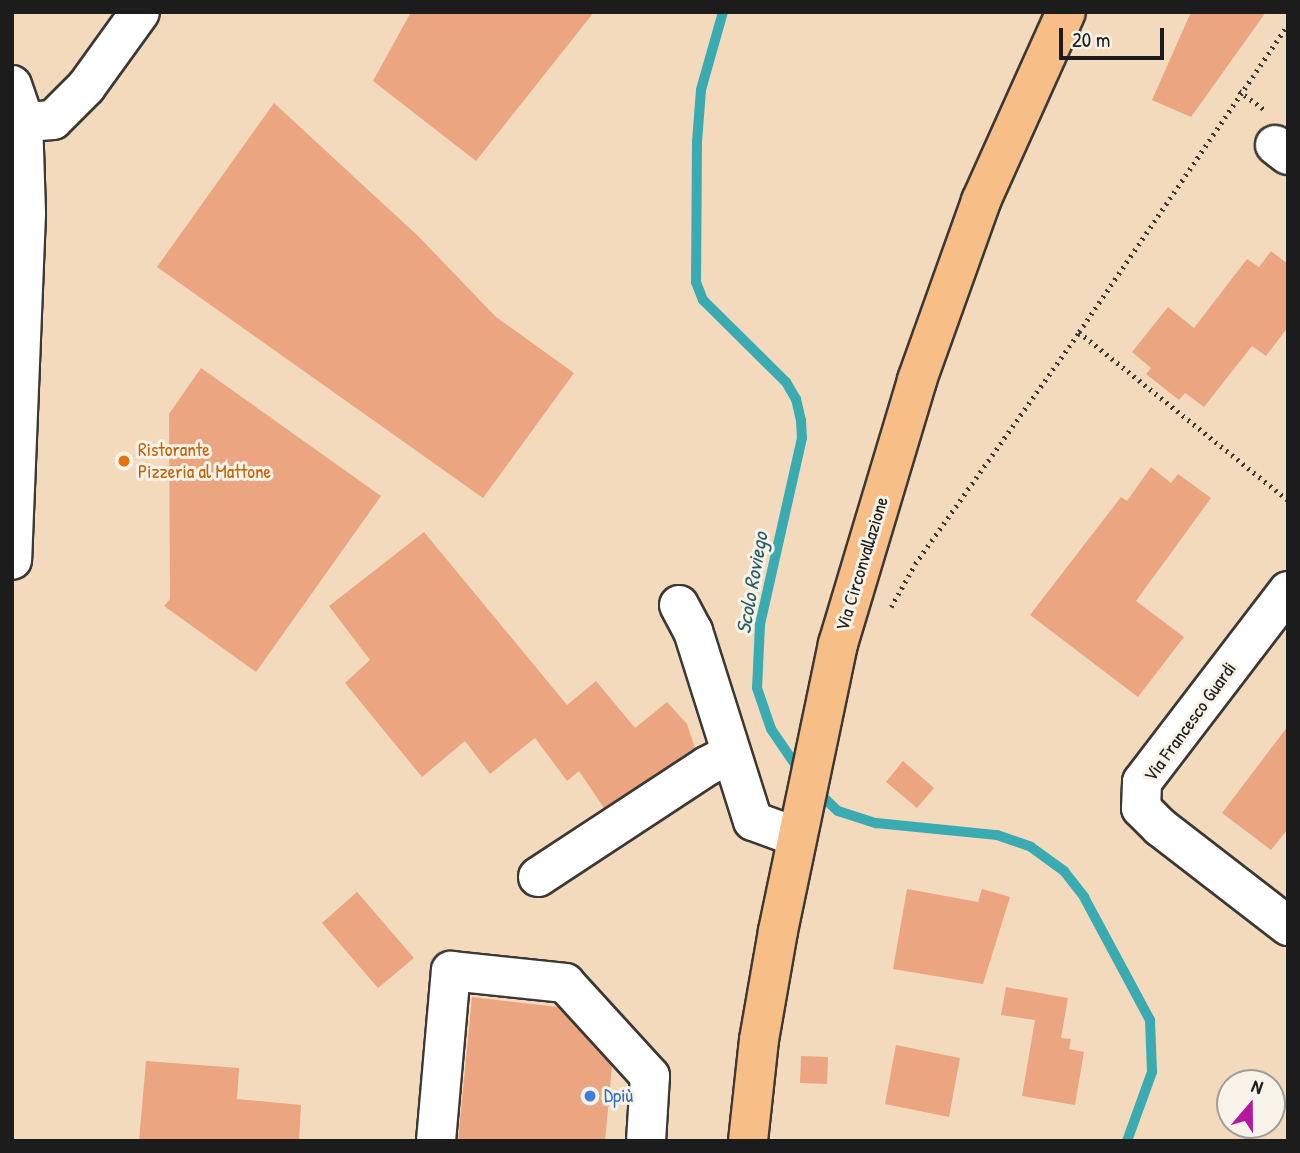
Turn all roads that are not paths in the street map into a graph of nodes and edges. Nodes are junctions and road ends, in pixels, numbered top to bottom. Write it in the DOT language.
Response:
graph roads {
  1 [pos="140,12"];
  2 [pos="1066,12"];
  3 [pos="12,85"];
  4 [pos="24,122"];
  5 [pos="12,559"];
  6 [pos="1288,592"];
  7 [pos="679,605"];
  8 [pos="732,754"];
  9 [pos="798,830"];
  10 [pos="538,877"];
  11 [pos="1288,926"];
  12 [pos="436,1141"];
  13 [pos="646,1141"];
  14 [pos="748,1141"];
  1 -- 4 [label="street"];
  2 -- 9 [label="main road, Via Circonvallazione"];
  3 -- 4 [label="street"];
  4 -- 5 [label="street"];
  6 -- 11 [label="street, Via Francesco Guardi"];
  7 -- 8 [label="street"];
  8 -- 9 [label="street"];
  8 -- 10 [label="street"];
  9 -- 14 [label="main road, Via Circonvallazione"];
  12 -- 13 [label="street"];
}
